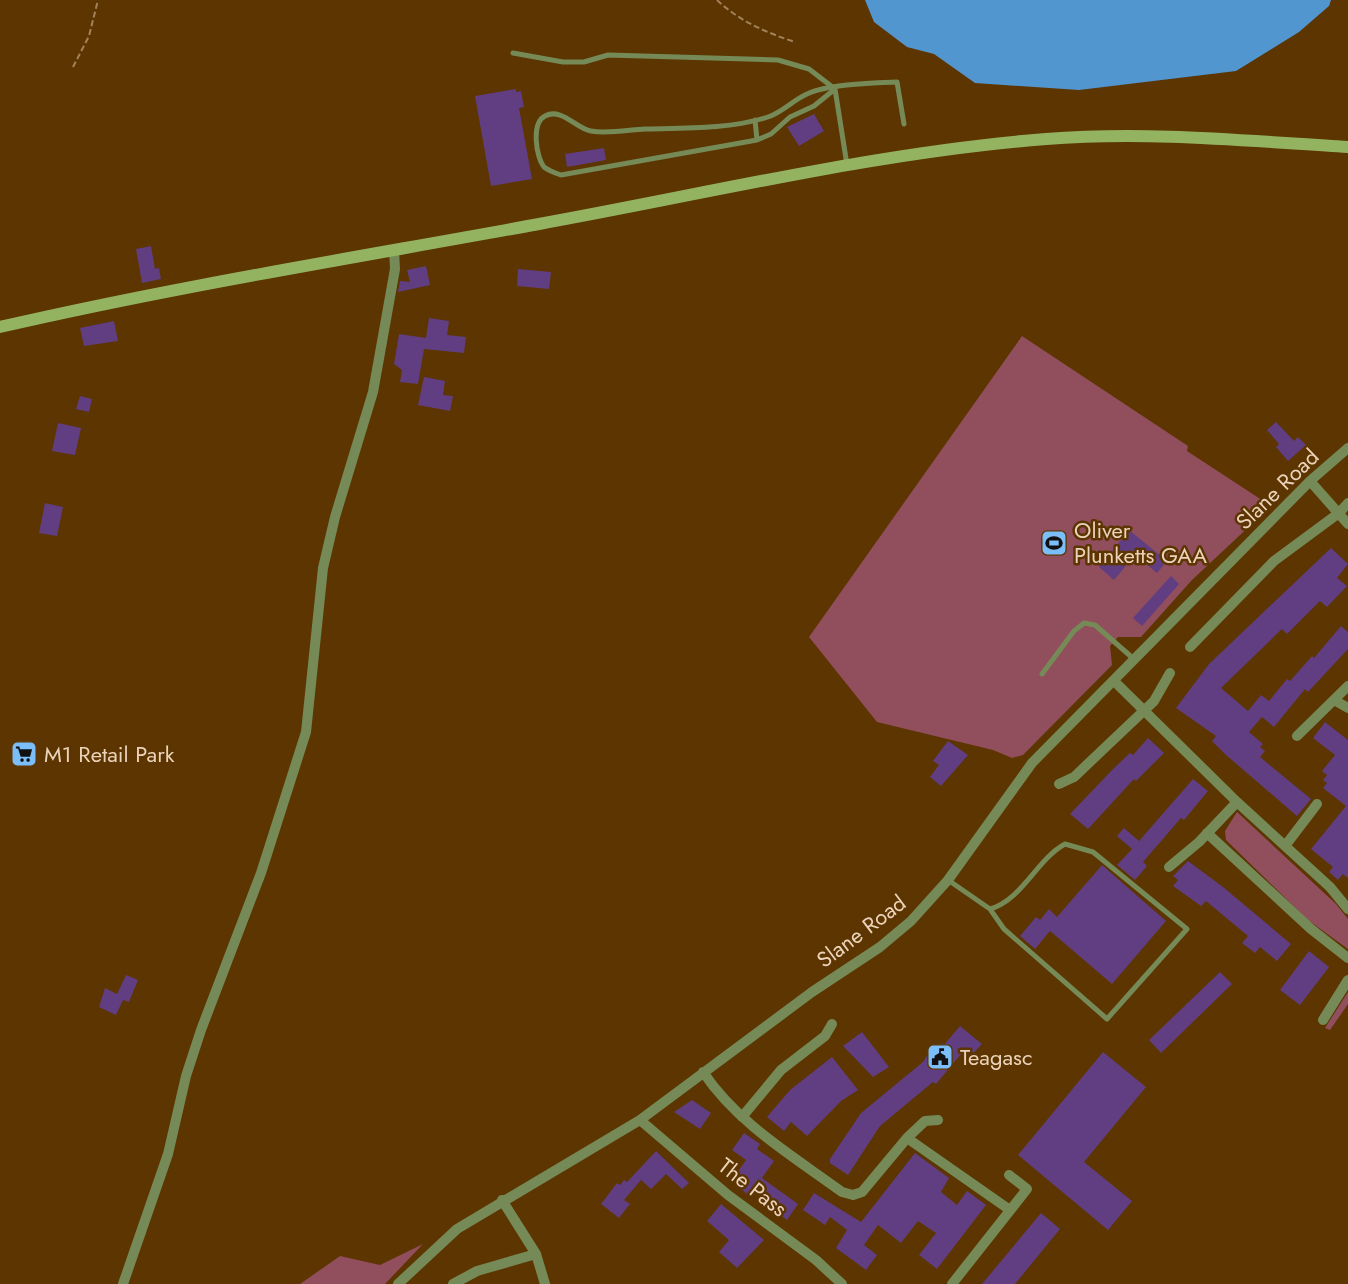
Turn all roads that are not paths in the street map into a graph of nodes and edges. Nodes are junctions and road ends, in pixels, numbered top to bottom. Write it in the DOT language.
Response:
graph roads {
  1 [pos="513,53"];
  2 [pos="835,88"];
  3 [pos="755,120"];
  4 [pos="904,124"];
  5 [pos="757,140"];
  6 [pos="1348,147"];
  7 [pos="847,167"];
  8 [pos="394,250"];
  9 [pos="0,327"];
  10 [pos="1348,448"];
  11 [pos="1310,481"];
  12 [pos="1348,502"];
  13 [pos="1339,513"];
  14 [pos="1348,524"];
  15 [pos="1190,647"];
  16 [pos="1135,660"];
  17 [pos="1170,673"];
  18 [pos="1042,674"];
  19 [pos="1114,681"];
  20 [pos="1348,686"];
  21 [pos="1334,700"];
  22 [pos="1348,708"];
  23 [pos="1145,709"];
  24 [pos="1297,736"];
  25 [pos="1059,784"];
  26 [pos="1237,802"];
  27 [pos="1317,804"];
  28 [pos="1207,833"];
  29 [pos="1285,846"];
  30 [pos="1168,867"];
  31 [pos="948,880"];
  32 [pos="990,909"];
  33 [pos="1348,909"];
  34 [pos="1348,958"];
  35 [pos="1348,980"];
  36 [pos="1323,1020"];
  37 [pos="832,1024"];
  38 [pos="703,1072"];
  39 [pos="742,1117"];
  40 [pos="640,1120"];
  41 [pos="938,1120"];
  42 [pos="907,1138"];
  43 [pos="1009,1175"];
  44 [pos="502,1200"];
  45 [pos="1010,1210"];
  46 [pos="536,1254"];
  47 [pos="123,1284"];
  48 [pos="398,1284"];
  49 [pos="453,1284"];
  50 [pos="545,1284"];
  51 [pos="842,1284"];
  52 [pos="952,1284"];
  1 -- 2 [label="lane"];
  2 -- 3 [label="lane"];
  2 -- 4 [label="lane"];
  2 -- 5 [label="lane"];
  2 -- 7 [label="lane"];
  3 -- 5 [label="lane"];
  3 -- 5 [label="lane"];
  6 -- 7 [label="main road"];
  7 -- 8 [label="main road"];
  8 -- 9 [label="main road"];
  8 -- 47 [label="street"];
  10 -- 11 [label="street, Slane Road"];
  11 -- 13 [label="street"];
  11 -- 16 [label="street, Slane Road"];
  12 -- 13 [label="street"];
  13 -- 14 [label="street"];
  13 -- 15 [label="street"];
  16 -- 18 [label="lane"];
  16 -- 19 [label="street, Slane Road"];
  17 -- 23 [label="street"];
  19 -- 23 [label="street"];
  19 -- 31 [label="street, Slane Road"];
  20 -- 21 [label="street"];
  21 -- 22 [label="street"];
  21 -- 24 [label="street"];
  23 -- 25 [label="street"];
  23 -- 26 [label="street"];
  26 -- 28 [label="street"];
  26 -- 29 [label="street"];
  27 -- 29 [label="street"];
  28 -- 30 [label="street"];
  28 -- 34 [label="street"];
  29 -- 33 [label="street"];
  31 -- 32 [label="lane"];
  31 -- 38 [label="street, Slane Road"];
  32 -- 32 [label="lane"];
  35 -- 36 [label="street"];
  37 -- 39 [label="street"];
  38 -- 39 [label="street"];
  38 -- 40 [label="street, Slane Road"];
  39 -- 42 [label="street"];
  40 -- 44 [label="street, Slane Road"];
  40 -- 51 [label="street, The Pass"];
  41 -- 42 [label="street"];
  42 -- 45 [label="street"];
  43 -- 45 [label="street"];
  44 -- 46 [label="street"];
  44 -- 48 [label="street, Slane Road"];
  45 -- 52 [label="street"];
  46 -- 49 [label="street"];
  46 -- 50 [label="street"];
}
